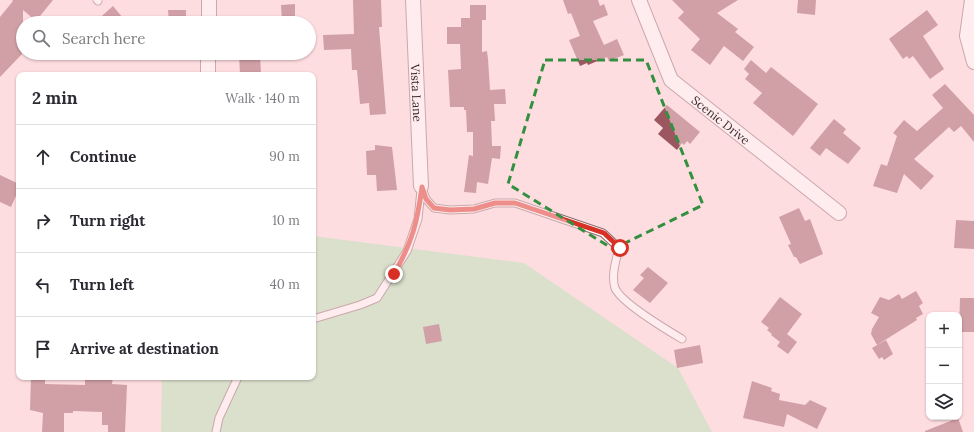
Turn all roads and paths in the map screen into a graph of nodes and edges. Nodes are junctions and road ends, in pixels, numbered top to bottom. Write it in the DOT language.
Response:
graph roads {
  1 [pos="209,0"];
  2 [pos="413,0"];
  3 [pos="639,0"];
  4 [pos="972,0"];
  5 [pos="209,16"];
  6 [pos="208,60"];
  7 [pos="974,62"];
  8 [pos="208,72"];
  9 [pos="421,187"];
  10 [pos="839,213"];
  11 [pos="316,318"];
  12 [pos="682,339"];
  13 [pos="237,380"];
  14 [pos="216,432"];
  1 -- 5 [label="street"];
  2 -- 9 [label="street, Vista Lane"];
  3 -- 10 [label="street, Scenic Drive"];
  4 -- 7 [label="street"];
  6 -- 8 [label="street"];
  9 -- 11 [label="lane"];
  9 -- 12 [label="lane"];
  13 -- 14 [label="lane"];
}
